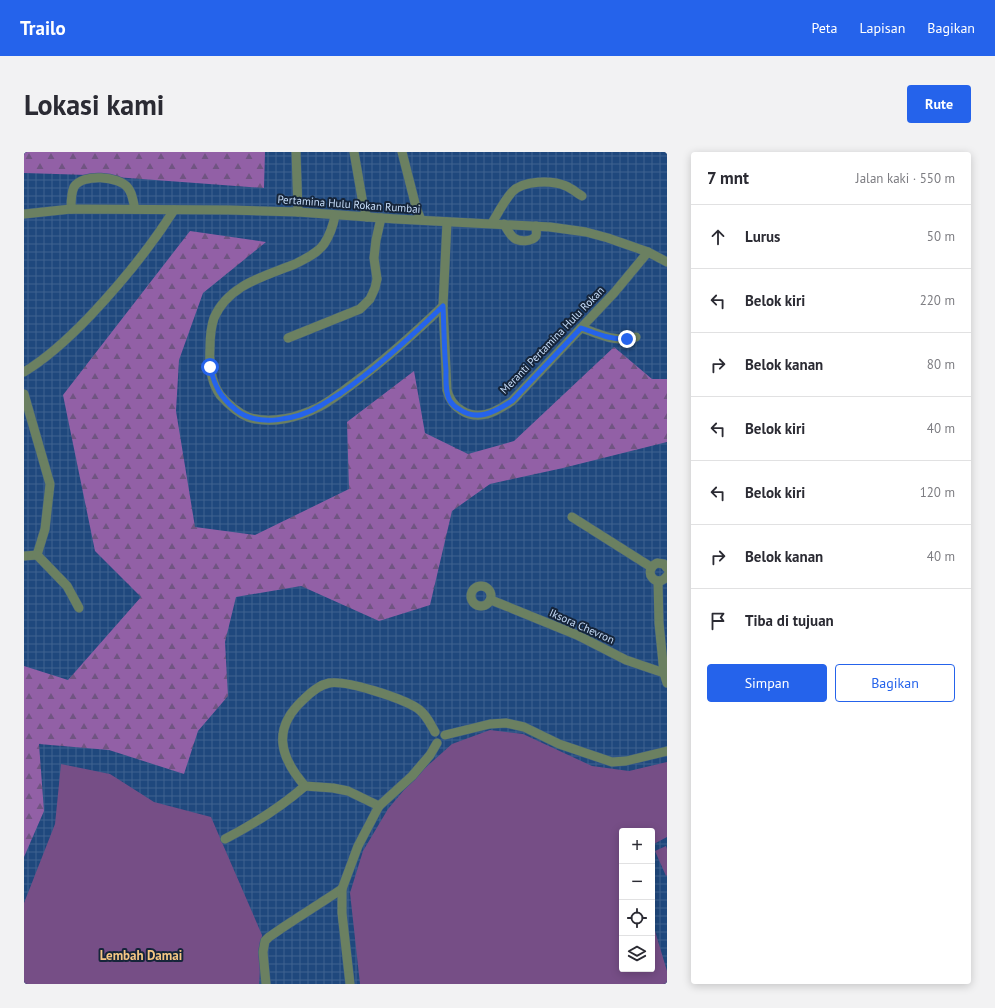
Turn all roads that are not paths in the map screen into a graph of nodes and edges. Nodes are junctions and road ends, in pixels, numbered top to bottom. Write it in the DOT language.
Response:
graph roads {
  1 [pos="296,152"];
  2 [pos="354,152"];
  3 [pos="402,152"];
  4 [pos="582,196"];
  5 [pos="135,208"];
  6 [pos="71,209"];
  7 [pos="174,210"];
  8 [pos="298,212"];
  9 [pos="24,214"];
  10 [pos="335,216"];
  11 [pos="367,217"];
  12 [pos="381,218"];
  13 [pos="421,220"];
  14 [pos="447,222"];
  15 [pos="492,223"];
  16 [pos="504,224"];
  17 [pos="536,226"];
  18 [pos="648,252"];
  19 [pos="667,262"];
  20 [pos="443,306"];
  21 [pos="581,328"];
  22 [pos="636,336"];
  23 [pos="288,338"];
  24 [pos="24,372"];
  25 [pos="24,394"];
  26 [pos="572,517"];
  27 [pos="37,555"];
  28 [pos="24,556"];
  29 [pos="667,566"];
  30 [pos="651,567"];
  31 [pos="667,576"];
  32 [pos="658,581"];
  33 [pos="491,600"];
  34 [pos="79,608"];
  35 [pos="664,674"];
  36 [pos="667,683"];
  37 [pos="435,732"];
  38 [pos="445,735"];
  39 [pos="437,743"];
  40 [pos="667,752"];
  41 [pos="305,786"];
  42 [pos="379,806"];
  43 [pos="225,839"];
  44 [pos="342,889"];
  45 [pos="266,984"];
  46 [pos="350,984"];
  1 -- 8 [label="street"];
  2 -- 11 [label="street"];
  3 -- 13 [label="street"];
  4 -- 15 [label="street"];
  5 -- 6 [label="street, Pertamina Hulu Rokan Rumbai"];
  5 -- 6 [label="street"];
  5 -- 7 [label="street, Pertamina Hulu Rokan Rumbai"];
  6 -- 9 [label="street, Pertamina Hulu Rokan Rumbai"];
  7 -- 8 [label="street, Pertamina Hulu Rokan Rumbai"];
  7 -- 24 [label="street"];
  8 -- 10 [label="street, Pertamina Hulu Rokan Rumbai"];
  10 -- 11 [label="street, Pertamina Hulu Rokan Rumbai"];
  10 -- 20 [label="street"];
  11 -- 12 [label="street, Pertamina Hulu Rokan Rumbai"];
  12 -- 13 [label="street, Pertamina Hulu Rokan Rumbai"];
  12 -- 23 [label="street"];
  13 -- 14 [label="street, Pertamina Hulu Rokan Rumbai"];
  14 -- 15 [label="street, Pertamina Hulu Rokan Rumbai"];
  14 -- 20 [label="street, Meranti Pertamina Hulu Rokan"];
  15 -- 16 [label="street, Pertamina Hulu Rokan Rumbai"];
  16 -- 17 [label="street, Pertamina Hulu Rokan Rumbai"];
  16 -- 17 [label="street"];
  17 -- 18 [label="street, Pertamina Hulu Rokan Rumbai"];
  18 -- 19 [label="street, Pertamina Hulu Rokan Rumbai"];
  18 -- 21 [label="street, Meranti Pertamina Hulu Rokan"];
  20 -- 21 [label="street, Meranti Pertamina Hulu Rokan"];
  21 -- 22 [label="street"];
  25 -- 27 [label="street"];
  26 -- 30 [label="street"];
  27 -- 28 [label="street"];
  27 -- 34 [label="street"];
  29 -- 30 [label="street"];
  30 -- 32 [label="street"];
  31 -- 32 [label="street"];
  32 -- 35 [label="street"];
  33 -- 35 [label="street, Iksora Chevron"];
  35 -- 36 [label="street"];
  37 -- 38 [label="street"];
  37 -- 39 [label="street"];
  37 -- 41 [label="street"];
  38 -- 39 [label="street"];
  38 -- 40 [label="street"];
  39 -- 42 [label="street"];
  41 -- 42 [label="street"];
  41 -- 43 [label="street"];
  42 -- 44 [label="street"];
  44 -- 45 [label="street"];
  44 -- 46 [label="street"];
}
